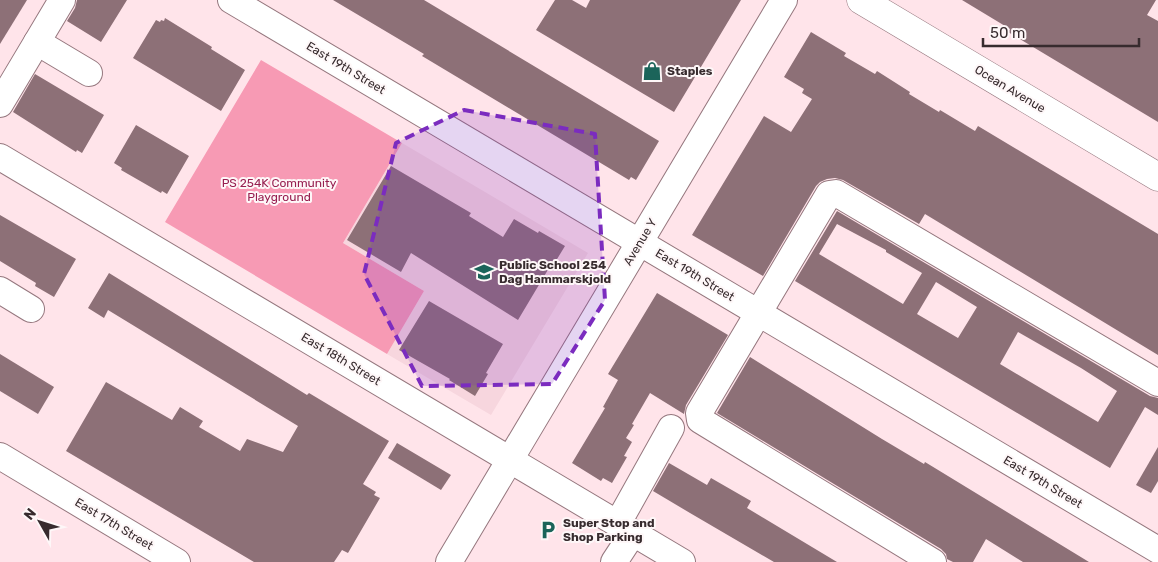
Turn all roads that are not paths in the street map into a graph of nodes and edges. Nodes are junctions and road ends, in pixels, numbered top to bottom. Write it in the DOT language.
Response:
graph roads {
  1 [pos="62,0"];
  2 [pos="784,0"];
  3 [pos="861,0"];
  4 [pos="247,4"];
  5 [pos="36,42"];
  6 [pos="89,73"];
  7 [pos="0,104"];
  8 [pos="0,157"];
  9 [pos="1158,177"];
  10 [pos="640,242"];
  11 [pos="0,290"];
  12 [pos="31,310"];
  13 [pos="759,312"];
  14 [pos="1158,383"];
  15 [pos="671,428"];
  16 [pos="0,456"];
  17 [pos="510,460"];
  18 [pos="625,528"];
  19 [pos="1158,550"];
  20 [pos="177,562"];
  21 [pos="449,562"];
  22 [pos="614,562"];
  23 [pos="682,562"];
  24 [pos="933,562"];
  1 -- 5 [label="street"];
  2 -- 10 [label="street, Avenue Y"];
  3 -- 9 [label="main road, Ocean Avenue"];
  4 -- 10 [label="street, East 19th Street"];
  5 -- 6 [label="street"];
  5 -- 7 [label="street"];
  8 -- 17 [label="street, East 18th Street"];
  10 -- 13 [label="street, East 19th Street"];
  10 -- 17 [label="street, Avenue Y"];
  11 -- 12 [label="street"];
  13 -- 14 [label="street"];
  13 -- 19 [label="street, East 19th Street"];
  13 -- 24 [label="street"];
  15 -- 18 [label="street"];
  16 -- 20 [label="street, East 17th Street"];
  17 -- 18 [label="street, East 18th Street"];
  17 -- 21 [label="street, Avenue Y"];
  18 -- 22 [label="street"];
  18 -- 23 [label="street, East 18th Street"];
}
